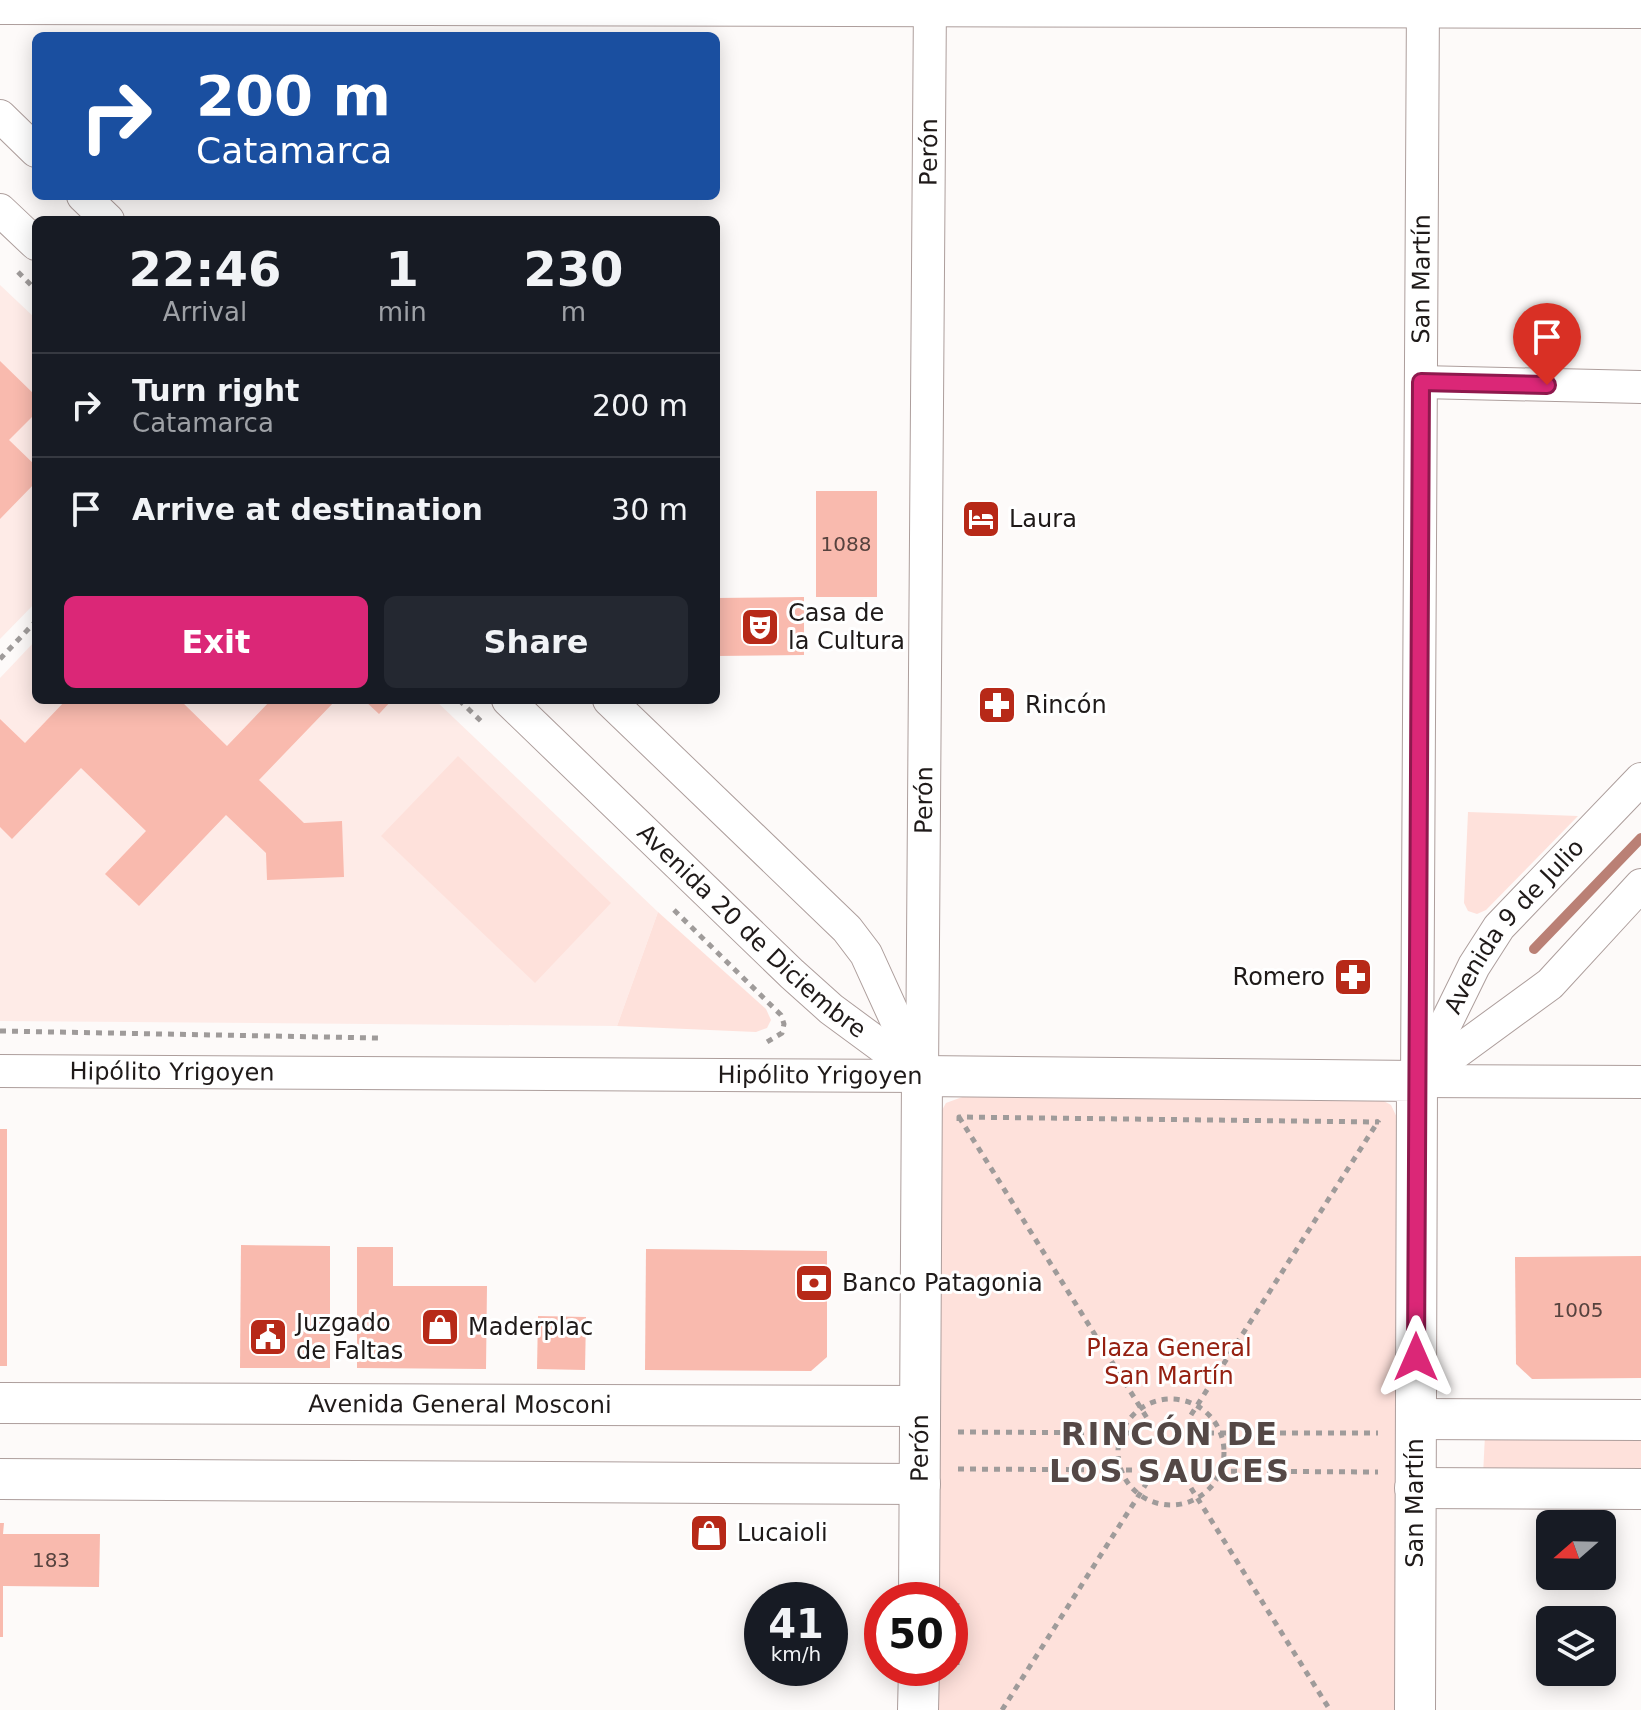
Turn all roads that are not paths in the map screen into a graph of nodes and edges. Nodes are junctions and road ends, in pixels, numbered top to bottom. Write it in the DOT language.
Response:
graph roads {
  1 [pos="930,5"];
  2 [pos="1423,6"];
  3 [pos="0,8"];
  4 [pos="1641,12"];
  5 [pos="0,116"];
  6 [pos="32,147"];
  7 [pos="87,200"];
  8 [pos="0,210"];
  9 [pos="104,216"];
  10 [pos="32,240"];
  11 [pos="1421,382"];
  12 [pos="1641,387"];
  13 [pos="512,704"];
  14 [pos="613,704"];
  15 [pos="1641,779"];
  16 [pos="1641,885"];
  17 [pos="0,1071"];
  18 [pos="922,1076"];
  19 [pos="1417,1081"];
  20 [pos="1641,1082"];
  21 [pos="0,1403"];
  22 [pos="920,1406"];
  23 [pos="1397,1418"];
  24 [pos="1641,1420"];
  25 [pos="0,1479"];
  26 [pos="939,1484"];
  27 [pos="1396,1488"];
  28 [pos="1641,1489"];
  29 [pos="922,1582"];
  30 [pos="919,1686"];
  31 [pos="918,1710"];
  32 [pos="1415,1710"];
  1 -- 2 [label="street"];
  1 -- 3 [label="street"];
  1 -- 18 [label="street, Perón"];
  2 -- 4 [label="street"];
  2 -- 11 [label="street, San Martín"];
  5 -- 6 [label="street"];
  7 -- 9 [label="street"];
  8 -- 10 [label="street"];
  11 -- 12 [label="street"];
  11 -- 19 [label="street, San Martín"];
  13 -- 18 [label="street, Avenida 20 de Diciembre"];
  14 -- 18 [label="street, Avenida 20 de Diciembre"];
  15 -- 19 [label="street, Avenida 9 de Julio"];
  16 -- 19 [label="street, Avenida 9 de Julio"];
  17 -- 18 [label="street, Hipólito Yrigoyen"];
  18 -- 19 [label="main road, Hipólito Yrigoyen"];
  18 -- 22 [label="main road, Perón"];
  19 -- 20 [label="street, Hipólito Yrigoyen"];
  19 -- 23 [label="main road, San Martín"];
  21 -- 22 [label="main road, Avenida General Mosconi"];
  22 -- 26 [label="main road, Perón"];
  23 -- 24 [label="main road"];
  23 -- 27 [label="main road, San Martín"];
  25 -- 26 [label="main road"];
  26 -- 29 [label="main road, Perón"];
  27 -- 28 [label="main road"];
  27 -- 32 [label="main road, San Martín"];
  30 -- 31 [label="main road"];
}
